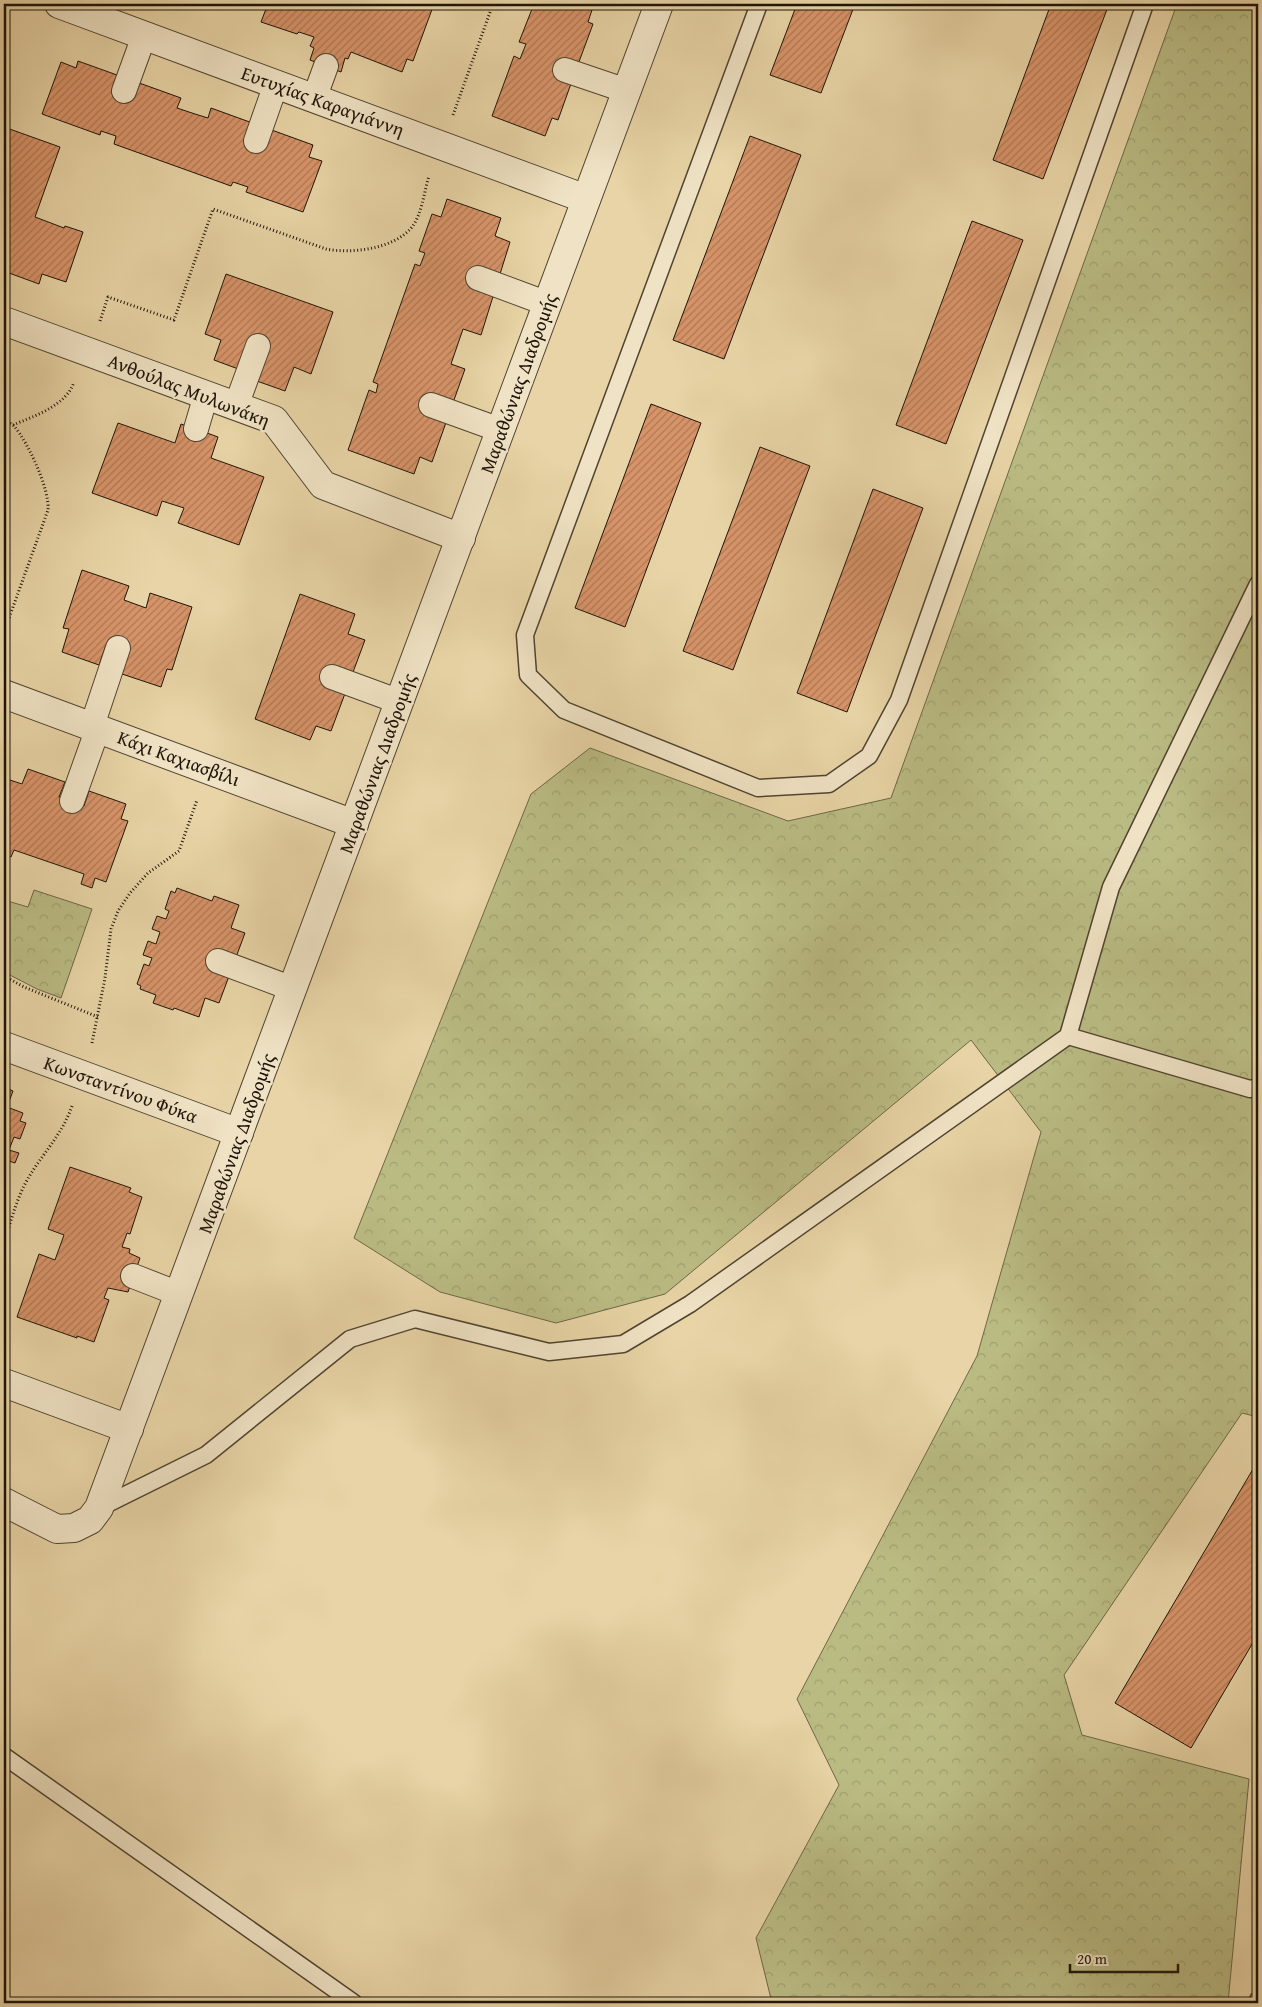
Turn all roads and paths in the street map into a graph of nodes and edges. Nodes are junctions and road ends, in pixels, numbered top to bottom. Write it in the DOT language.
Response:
graph roads {
  1 [pos="59,4"];
  2 [pos="493,4"];
  3 [pos="659,4"];
  4 [pos="759,4"];
  5 [pos="1145,4"];
  6 [pos="144,36"];
  7 [pos="326,66"];
  8 [pos="565,70"];
  9 [pos="276,84"];
  10 [pos="124,91"];
  11 [pos="627,91"];
  12 [pos="314,99"];
  13 [pos="256,141"];
  14 [pos="440,145"];
  15 [pos="586,200"];
  16 [pos="478,278"];
  17 [pos="548,304"];
  18 [pos="4,321"];
  19 [pos="258,346"];
  20 [pos="87,352"];
  21 [pos="206,395"];
  22 [pos="431,404"];
  23 [pos="236,406"];
  24 [pos="4,420"];
  25 [pos="13,425"];
  26 [pos="196,429"];
  27 [pos="500,430"];
  28 [pos="461,538"];
  29 [pos="1258,584"];
  30 [pos="4,632"];
  31 [pos="118,648"];
  32 [pos="332,677"];
  33 [pos="4,694"];
  34 [pos="400,702"];
  35 [pos="95,727"];
  36 [pos="207,769"];
  37 [pos="72,801"];
  38 [pos="354,824"];
  39 [pos="218,960"];
  40 [pos="4,976"];
  41 [pos="293,989"];
  42 [pos="98,1017"];
  43 [pos="1068,1036"];
  44 [pos="4,1046"];
  45 [pos="82,1075"];
  46 [pos="1258,1087"];
  47 [pos="239,1133"];
  48 [pos="4,1244"];
  49 [pos="133,1276"];
  50 [pos="179,1294"];
  51 [pos="4,1383"];
  52 [pos="129,1429"];
  53 [pos="4,1502"];
  54 [pos="94,1514"];
  55 [pos="4,1756"];
  56 [pos="354,2003"];
  1 -- 6 [label="street, Ευτυχίας Καραγιάννη"];
  2 -- 14 [label="path"];
  3 -- 11 [label="street, Μαραθώνιας Διαδρομής"];
  4 -- 5 [label="lane"];
  6 -- 9 [label="street, Ευτυχίας Καραγιάννη"];
  6 -- 10 [label="street"];
  7 -- 12 [label="street"];
  8 -- 11 [label="street"];
  9 -- 12 [label="street, Ευτυχίας Καραγιάννη"];
  9 -- 13 [label="street"];
  11 -- 15 [label="street, Μαραθώνιας Διαδρομής"];
  12 -- 14 [label="street, Ευτυχίας Καραγιάννη"];
  14 -- 15 [label="street, Ευτυχίας Καραγιάννη"];
  14 -- 20 [label="path"];
  15 -- 17 [label="street, Μαραθώνιας Διαδρομής"];
  16 -- 17 [label="street"];
  17 -- 27 [label="street, Μαραθώνιας Διαδρομής"];
  18 -- 20 [label="street, Ανθούλας Μυλωνάκη"];
  19 -- 23 [label="street"];
  20 -- 21 [label="street, Ανθούλας Μυλωνάκη"];
  20 -- 25 [label="path"];
  21 -- 23 [label="street, Ανθούλας Μυλωνάκη"];
  21 -- 26 [label="street"];
  22 -- 27 [label="street"];
  23 -- 28 [label="street, Ανθούλας Μυλωνάκη"];
  24 -- 25 [label="path"];
  25 -- 30 [label="path"];
  27 -- 28 [label="street, Μαραθώνιας Διαδρομής"];
  28 -- 34 [label="street, Μαραθώνιας Διαδρομής"];
  29 -- 43 [label="lane"];
  31 -- 35 [label="street"];
  32 -- 34 [label="street"];
  33 -- 35 [label="street, Κάχι Καχιασβίλι"];
  34 -- 38 [label="street, Μαραθώνιας Διαδρομής"];
  35 -- 36 [label="street, Κάχι Καχιασβίλι"];
  35 -- 37 [label="street"];
  36 -- 38 [label="street, Κάχι Καχιασβίλι"];
  36 -- 42 [label="path"];
  38 -- 41 [label="street, Μαραθώνιας Διαδρομής"];
  39 -- 41 [label="street"];
  40 -- 42 [label="path"];
  41 -- 47 [label="street, Μαραθώνιας Διαδρομής"];
  42 -- 45 [label="path"];
  43 -- 46 [label="lane"];
  43 -- 54 [label="lane"];
  44 -- 45 [label="street, Κωνσταντίνου Φύκα"];
  45 -- 47 [label="street, Κωνσταντίνου Φύκα"];
  45 -- 48 [label="path"];
  47 -- 50 [label="street, Μαραθώνιας Διαδρομής"];
  49 -- 50 [label="street"];
  50 -- 52 [label="street, Μαραθώνιας Διαδρομής"];
  51 -- 52 [label="street"];
  52 -- 54 [label="street, Μαραθώνιας Διαδρομής"];
  53 -- 54 [label="street"];
  55 -- 56 [label="lane"];
}
